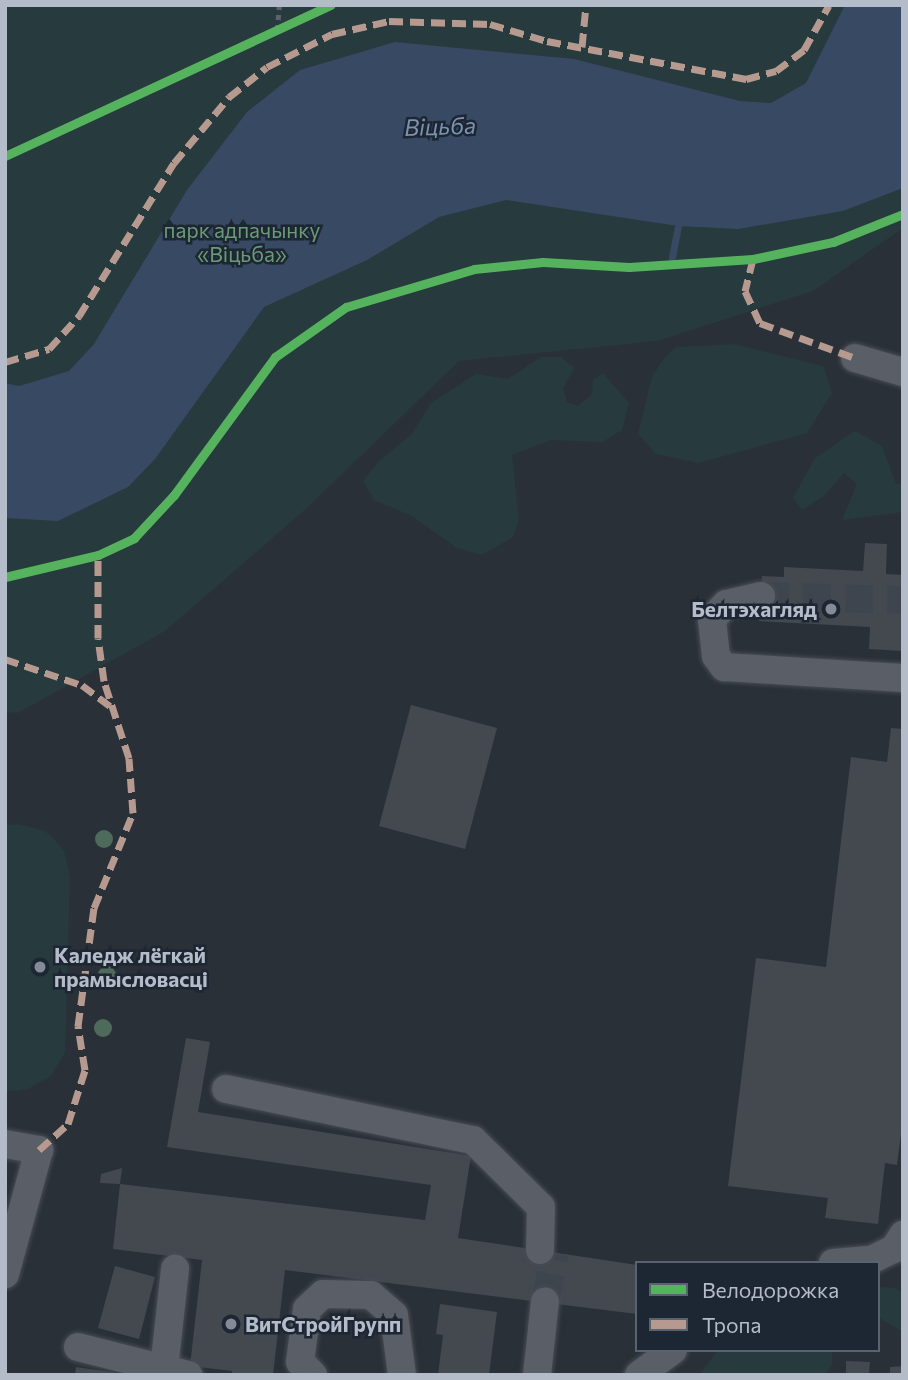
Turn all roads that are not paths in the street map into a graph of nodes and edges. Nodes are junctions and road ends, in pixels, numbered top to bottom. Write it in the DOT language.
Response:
graph roads {
  1 [pos="855,358"];
  2 [pos="903,372"];
  3 [pos="761,596"];
  4 [pos="903,678"];
  5 [pos="226,1089"];
  6 [pos="5,1144"];
  7 [pos="903,1235"];
  8 [pos="540,1250"];
  9 [pos="858,1261"];
  10 [pos="174,1269"];
  11 [pos="5,1274"];
  12 [pos="540,1300"];
  13 [pos="78,1347"];
  14 [pos="670,1352"];
  15 [pos="538,1365"];
  16 [pos="176,1372"];
  17 [pos="313,1375"];
  18 [pos="402,1375"];
  19 [pos="639,1375"];
  1 -- 2 [label="street"];
  3 -- 4 [label="street"];
  5 -- 8 [label="street"];
  6 -- 11 [label="street"];
  7 -- 9 [label="street"];
  10 -- 16 [label="street"];
  12 -- 15 [label="street"];
  13 -- 16 [label="street"];
  14 -- 19 [label="street"];
  17 -- 18 [label="street"];
}
